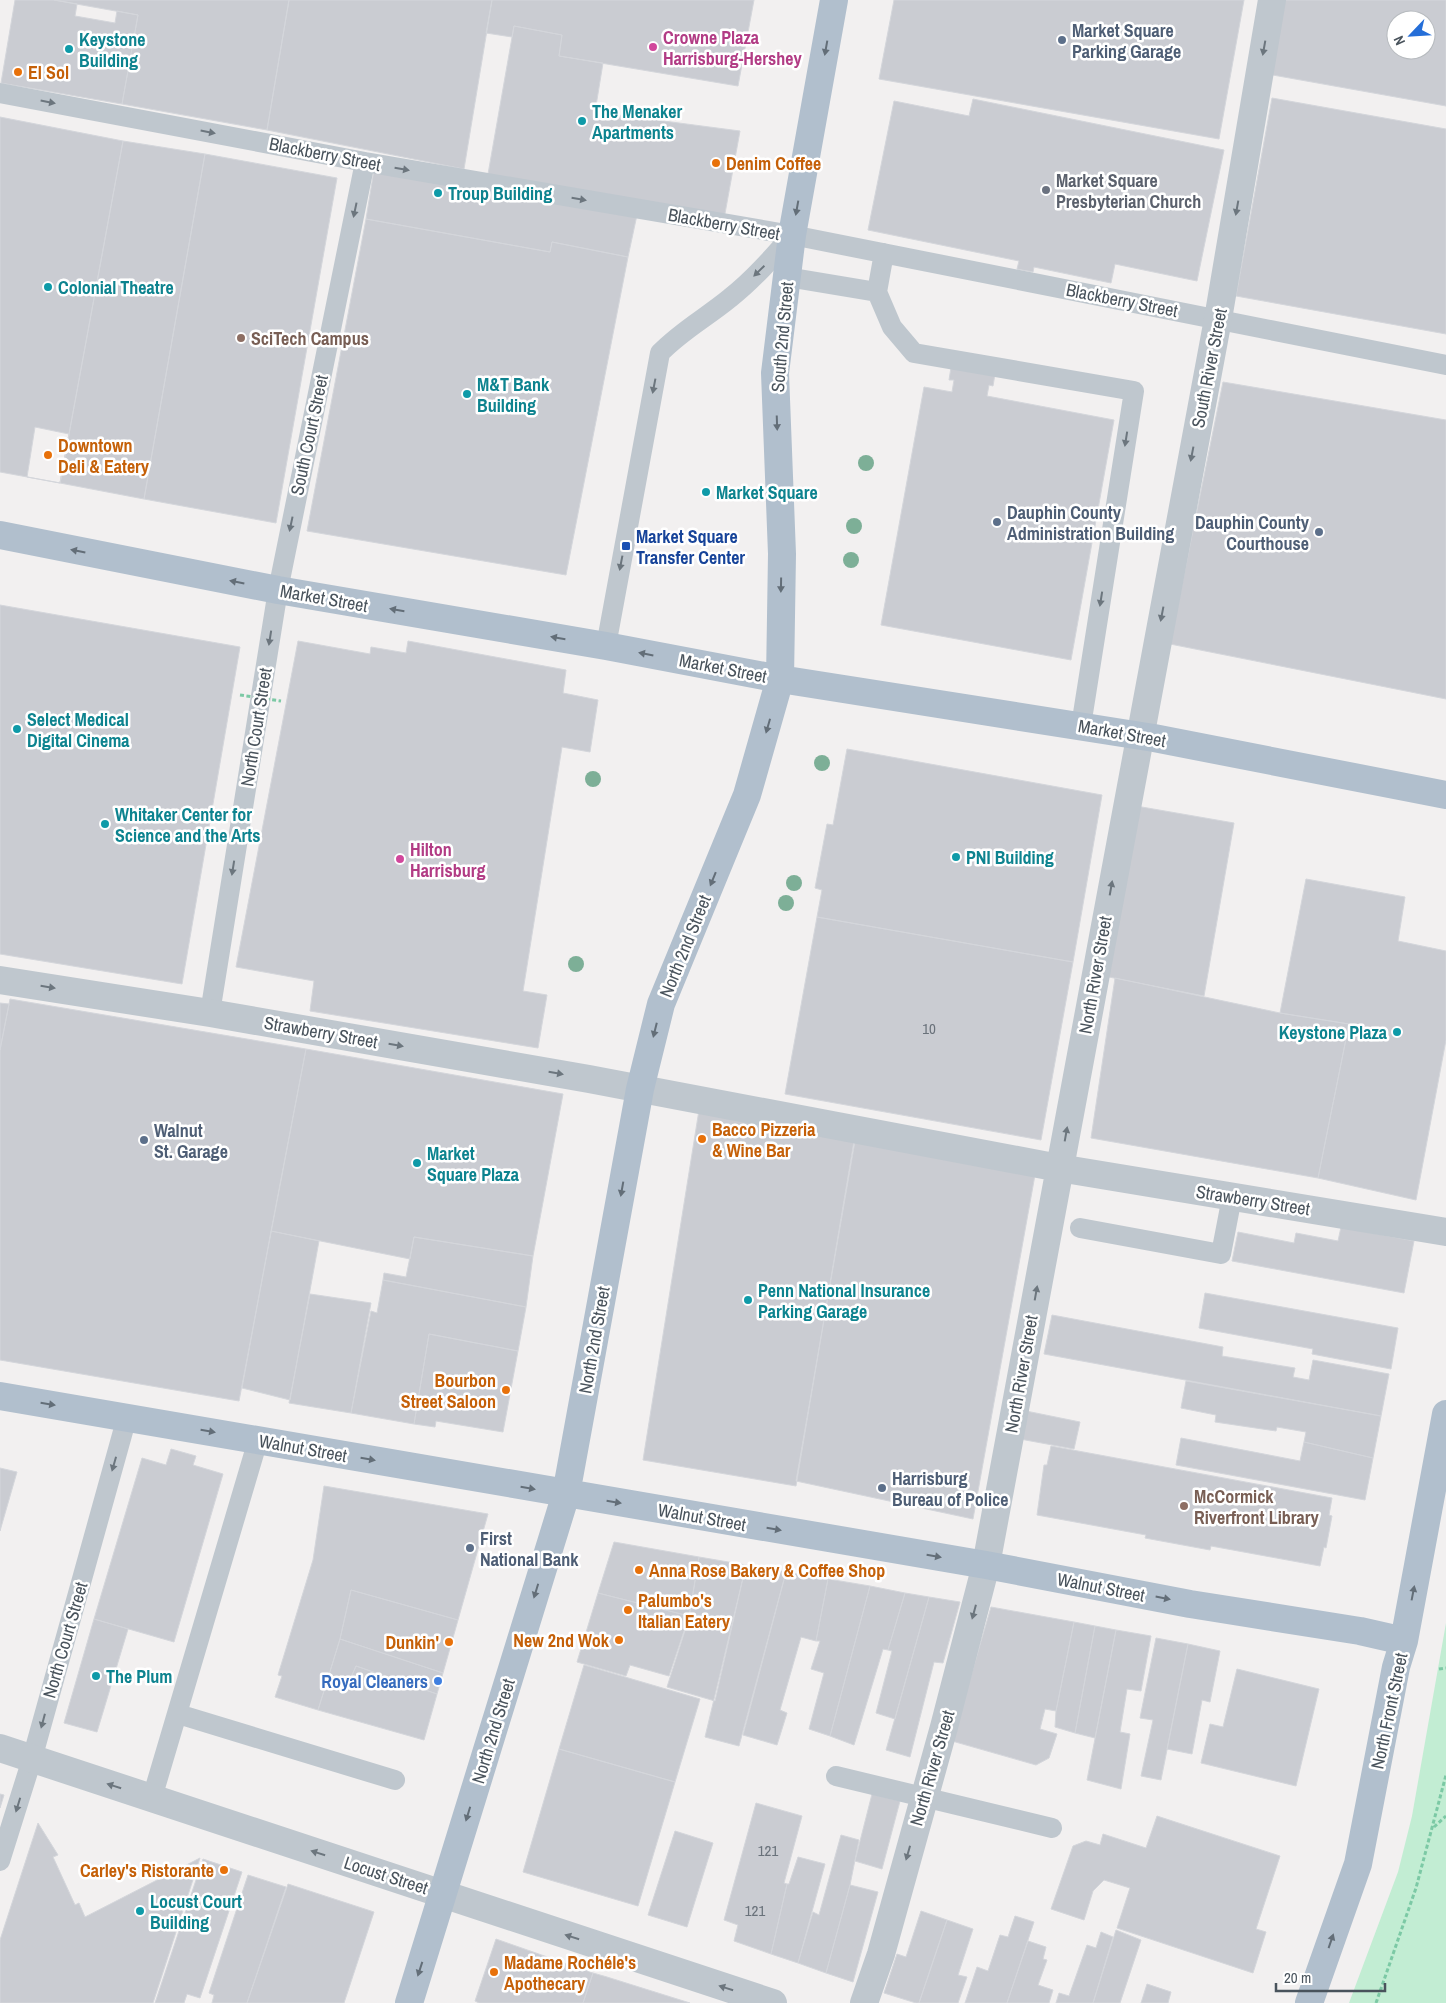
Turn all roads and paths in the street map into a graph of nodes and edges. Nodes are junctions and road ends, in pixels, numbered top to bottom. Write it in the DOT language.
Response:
graph roads {
  1 [pos="834,0"];
  2 [pos="1272,0"];
  3 [pos="0,93"];
  4 [pos="365,162"];
  5 [pos="792,235"];
  6 [pos="884,253"];
  7 [pos="787,277"];
  8 [pos="877,292"];
  9 [pos="1218,319"];
  10 [pos="1446,365"];
  11 [pos="0,535"];
  12 [pos="278,590"];
  13 [pos="606,646"];
  14 [pos="780,679"];
  15 [pos="240,695"];
  16 [pos="281,701"];
  17 [pos="1081,726"];
  18 [pos="1139,735"];
  19 [pos="1446,795"];
  20 [pos="0,980"];
  21 [pos="210,1012"];
  22 [pos="640,1089"];
  23 [pos="1059,1168"];
  24 [pos="1232,1197"];
  25 [pos="1080,1228"];
  26 [pos="1446,1232"];
  27 [pos="0,1396"];
  28 [pos="1446,1414"];
  29 [pos="128,1417"];
  30 [pos="258,1440"];
  31 [pos="566,1494"];
  32 [pos="986,1565"];
  33 [pos="1404,1641"];
  34 [pos="1446,1668"];
  35 [pos="1439,1669"];
  36 [pos="178,1714"];
  37 [pos="0,1748"];
  38 [pos="32,1759"];
  39 [pos="1446,1775"];
  40 [pos="836,1776"];
  41 [pos="395,1780"];
  42 [pos="924,1797"];
  43 [pos="152,1798"];
  44 [pos="1446,1816"];
  45 [pos="1433,1827"];
  46 [pos="1052,1828"];
  47 [pos="0,1861"];
  48 [pos="444,1894"];
  49 [pos="759,2001"];
  50 [pos="409,2003"];
  51 [pos="864,2003"];
  52 [pos="1309,2003"];
  53 [pos="1376,2003"];
  1 -- 5 [label="main road, South 2nd Street, one-way"];
  2 -- 9 [label="street, South River Street, one-way"];
  3 -- 4 [label="lane, Blackberry Street, one-way"];
  4 -- 5 [label="lane, Blackberry Street, one-way"];
  4 -- 12 [label="lane, South Court Street, one-way"];
  5 -- 6 [label="lane, Blackberry Street"];
  5 -- 7 [label="main road, South 2nd Street"];
  5 -- 13 [label="lane, one-way"];
  6 -- 8 [label="lane"];
  6 -- 9 [label="lane, Blackberry Street"];
  7 -- 8 [label="lane"];
  7 -- 14 [label="main road, South 2nd Street, one-way"];
  8 -- 17 [label="lane, one-way"];
  9 -- 10 [label="lane, Blackberry Street"];
  9 -- 18 [label="street, South River Street, one-way"];
  12 -- 11 [label="main road, Market Street, one-way"];
  13 -- 12 [label="main road, Market Street, one-way"];
  12 -- 21 [label="lane, North Court Street, one-way"];
  14 -- 13 [label="main road, Market Street, one-way"];
  14 -- 17 [label="main road, Market Street"];
  14 -- 22 [label="main road, North 2nd Street, one-way"];
  15 -- 16 [label="path, bridge"];
  17 -- 18 [label="main road, Market Street"];
  18 -- 19 [label="main road, Market Street"];
  23 -- 18 [label="street, North River Street, one-way"];
  20 -- 21 [label="street, Strawberry Street, one-way"];
  21 -- 22 [label="street, Strawberry Street, one-way"];
  22 -- 23 [label="street, Strawberry Street"];
  22 -- 31 [label="main road, North 2nd Street, one-way"];
  23 -- 24 [label="street, Strawberry Street"];
  32 -- 23 [label="street, North River Street, one-way"];
  24 -- 25 [label="lane"];
  24 -- 26 [label="street, Strawberry Street"];
  27 -- 29 [label="main road, Walnut Street, one-way"];
  33 -- 28 [label="main road, North Front Street, one-way"];
  29 -- 30 [label="main road, Walnut Street, one-way"];
  29 -- 38 [label="lane, North Court Street, one-way"];
  30 -- 31 [label="main road, Walnut Street, one-way"];
  30 -- 36 [label="lane"];
  31 -- 32 [label="main road, Walnut Street, one-way"];
  31 -- 48 [label="main road, North 2nd Street, one-way"];
  32 -- 33 [label="main road, Walnut Street, one-way"];
  32 -- 42 [label="street, North River Street, one-way"];
  52 -- 33 [label="main road, North Front Street, one-way"];
  34 -- 35 [label="path"];
  36 -- 41 [label="lane"];
  36 -- 43 [label="lane"];
  37 -- 38 [label="street, Locust Street"];
  43 -- 38 [label="street, Locust Street, one-way"];
  38 -- 47 [label="lane, North Court Street, one-way"];
  39 -- 45 [label="path"];
  40 -- 42 [label="lane"];
  42 -- 46 [label="lane"];
  42 -- 51 [label="street, North River Street, one-way"];
  48 -- 43 [label="street, Locust Street, one-way"];
  44 -- 45 [label="path"];
  45 -- 53 [label="path"];
  49 -- 48 [label="street, Locust Street, one-way"];
  48 -- 50 [label="main road, North 2nd Street, one-way"];
}
